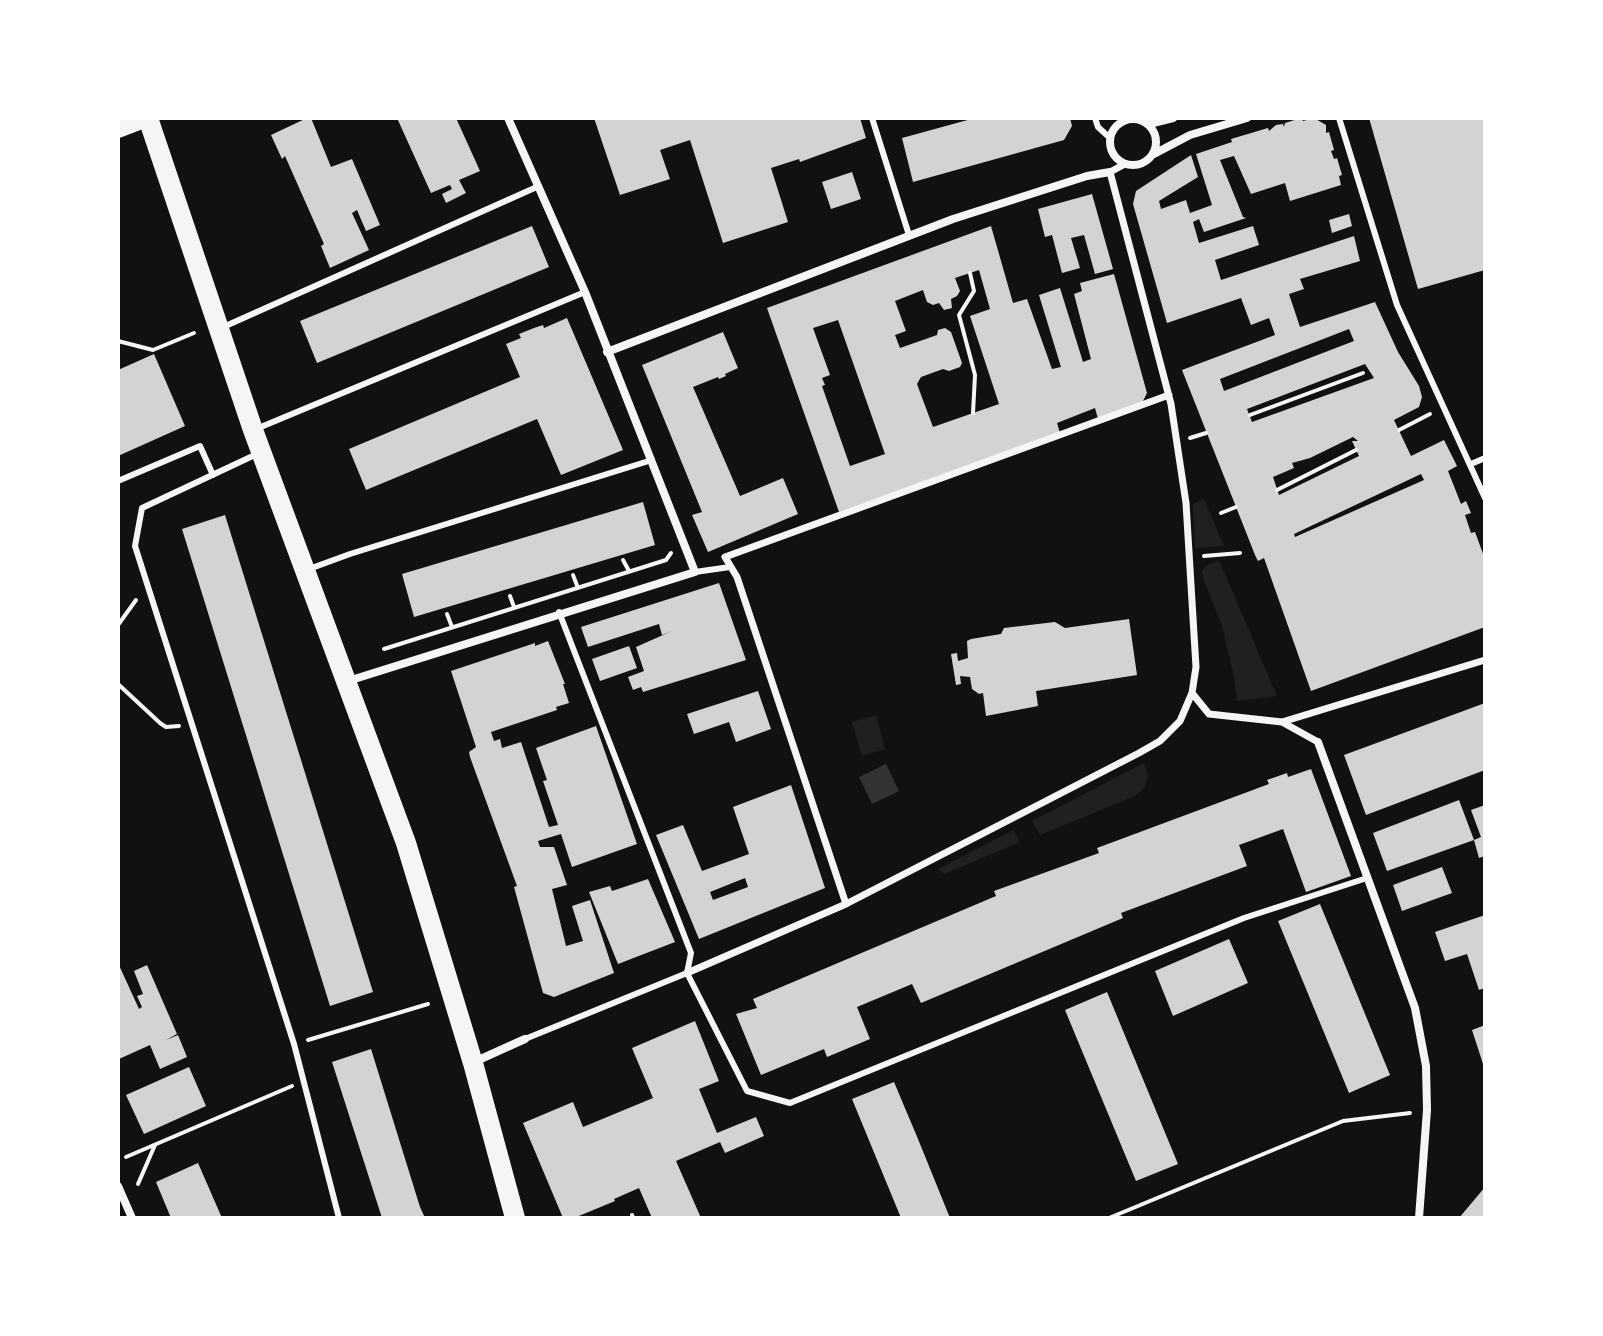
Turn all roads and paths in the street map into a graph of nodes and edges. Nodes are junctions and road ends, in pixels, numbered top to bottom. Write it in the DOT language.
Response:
graph roads {
  1 [pos="146,118"];
  2 [pos="508,118"];
  3 [pos="872,118"];
  4 [pos="1095,118"];
  5 [pos="1173,118"];
  6 [pos="1247,118"];
  7 [pos="1339,118"];
  8 [pos="1149,124"];
  9 [pos="118,128"];
  10 [pos="1110,138"];
  11 [pos="1154,154"];
  12 [pos="1125,164"];
  13 [pos="1110,172"];
  14 [pos="539,186"];
  15 [pos="909,235"];
  16 [pos="970,273"];
  17 [pos="585,292"];
  18 [pos="219,329"];
  19 [pos="194,333"];
  20 [pos="118,341"];
  21 [pos="607,352"];
  22 [pos="1363,373"];
  23 [pos="1169,395"];
  24 [pos="973,413"];
  25 [pos="1430,414"];
  26 [pos="1250,415"];
  27 [pos="253,430"];
  28 [pos="1399,430"];
  29 [pos="1206,433"];
  30 [pos="1188,439"];
  31 [pos="1356,450"];
  32 [pos="262,452"];
  33 [pos="1485,458"];
  34 [pos="652,460"];
  35 [pos="1471,464"];
  36 [pos="213,475"];
  37 [pos="118,481"];
  38 [pos="1277,490"];
  39 [pos="1485,498"];
  40 [pos="1236,507"];
  41 [pos="1221,513"];
  42 [pos="673,551"];
  43 [pos="1240,553"];
  44 [pos="1189,557"];
  45 [pos="623,560"];
  46 [pos="730,567"];
  47 [pos="306,570"];
  48 [pos="629,571"];
  49 [pos="695,572"];
  50 [pos="573,575"];
  51 [pos="147,585"];
  52 [pos="578,588"];
  53 [pos="510,596"];
  54 [pos="514,607"];
  55 [pos="559,612"];
  56 [pos="447,614"];
  57 [pos="118,625"];
  58 [pos="452,627"];
  59 [pos="384,649"];
  60 [pos="1485,660"];
  61 [pos="347,681"];
  62 [pos="118,684"];
  63 [pos="1192,693"];
  64 [pos="1282,722"];
  65 [pos="192,723"];
  66 [pos="1318,742"];
  67 [pos="1367,878"];
  68 [pos="846,904"];
  69 [pos="687,973"];
  70 [pos="428,1004"];
  71 [pos="525,1039"];
  72 [pos="294,1044"];
  73 [pos="473,1063"];
  74 [pos="302,1081"];
  75 [pos="1427,1110"];
  76 [pos="155,1145"];
  77 [pos="126,1157"];
  78 [pos="138,1184"];
  79 [pos="118,1186"];
  80 [pos="132,1218"];
  81 [pos="339,1218"];
  82 [pos="515,1218"];
  83 [pos="1109,1218"];
  84 [pos="1419,1218"];
  1 -- 9 [label="main road"];
  1 -- 18 [label="main road"];
  2 -- 14 [label="street"];
  3 -- 15 [label="lane"];
  4 -- 10 [label="lane"];
  5 -- 8 [label="street"];
  6 -- 11 [label="street"];
  7 -- 35 [label="lane"];
  8 -- 10 [label="street"];
  8 -- 11 [label="street"];
  10 -- 12 [label="street"];
  11 -- 12 [label="street"];
  12 -- 13 [label="street"];
  13 -- 15 [label="street"];
  13 -- 23 [label="street"];
  14 -- 17 [label="street"];
  14 -- 18 [label="lane"];
  15 -- 21 [label="street"];
  16 -- 24 [label="path"];
  17 -- 21 [label="street"];
  17 -- 27 [label="lane"];
  18 -- 27 [label="main road"];
  19 -- 20 [label="path"];
  21 -- 34 [label="street"];
  22 -- 26 [label="path"];
  23 -- 44 [label="street"];
  23 -- 46 [label="street"];
  25 -- 28 [label="path"];
  27 -- 32 [label="main road"];
  29 -- 30 [label="path"];
  31 -- 38 [label="path"];
  32 -- 36 [label="lane"];
  32 -- 47 [label="main road"];
  33 -- 35 [label="lane"];
  34 -- 47 [label="lane"];
  34 -- 49 [label="street"];
  35 -- 39 [label="lane"];
  36 -- 37 [label="lane"];
  36 -- 51 [label="lane"];
  40 -- 41 [label="path"];
  42 -- 48 [label="path"];
  43 -- 44 [label="path"];
  44 -- 63 [label="street"];
  45 -- 48 [label="path"];
  46 -- 49 [label="lane"];
  46 -- 68 [label="street"];
  47 -- 61 [label="main road"];
  48 -- 52 [label="path"];
  49 -- 55 [label="street"];
  50 -- 52 [label="path"];
  51 -- 57 [label="path"];
  51 -- 65 [label="lane"];
  52 -- 54 [label="path"];
  53 -- 54 [label="path"];
  54 -- 58 [label="path"];
  55 -- 61 [label="street"];
  55 -- 69 [label="lane"];
  56 -- 58 [label="path"];
  58 -- 59 [label="path"];
  60 -- 64 [label="street"];
  61 -- 73 [label="main road"];
  62 -- 65 [label="path"];
  63 -- 64 [label="street"];
  63 -- 68 [label="street"];
  64 -- 66 [label="street"];
  65 -- 72 [label="lane"];
  66 -- 67 [label="street"];
  67 -- 69 [label="lane"];
  67 -- 75 [label="street"];
  68 -- 69 [label="street"];
  69 -- 71 [label="lane"];
  70 -- 72 [label="path"];
  71 -- 73 [label="street"];
  72 -- 74 [label="lane"];
  73 -- 82 [label="main road"];
  74 -- 76 [label="path"];
  74 -- 81 [label="lane"];
  75 -- 83 [label="path"];
  75 -- 84 [label="street"];
  76 -- 77 [label="path"];
  76 -- 78 [label="path"];
  79 -- 80 [label="street"];
}
